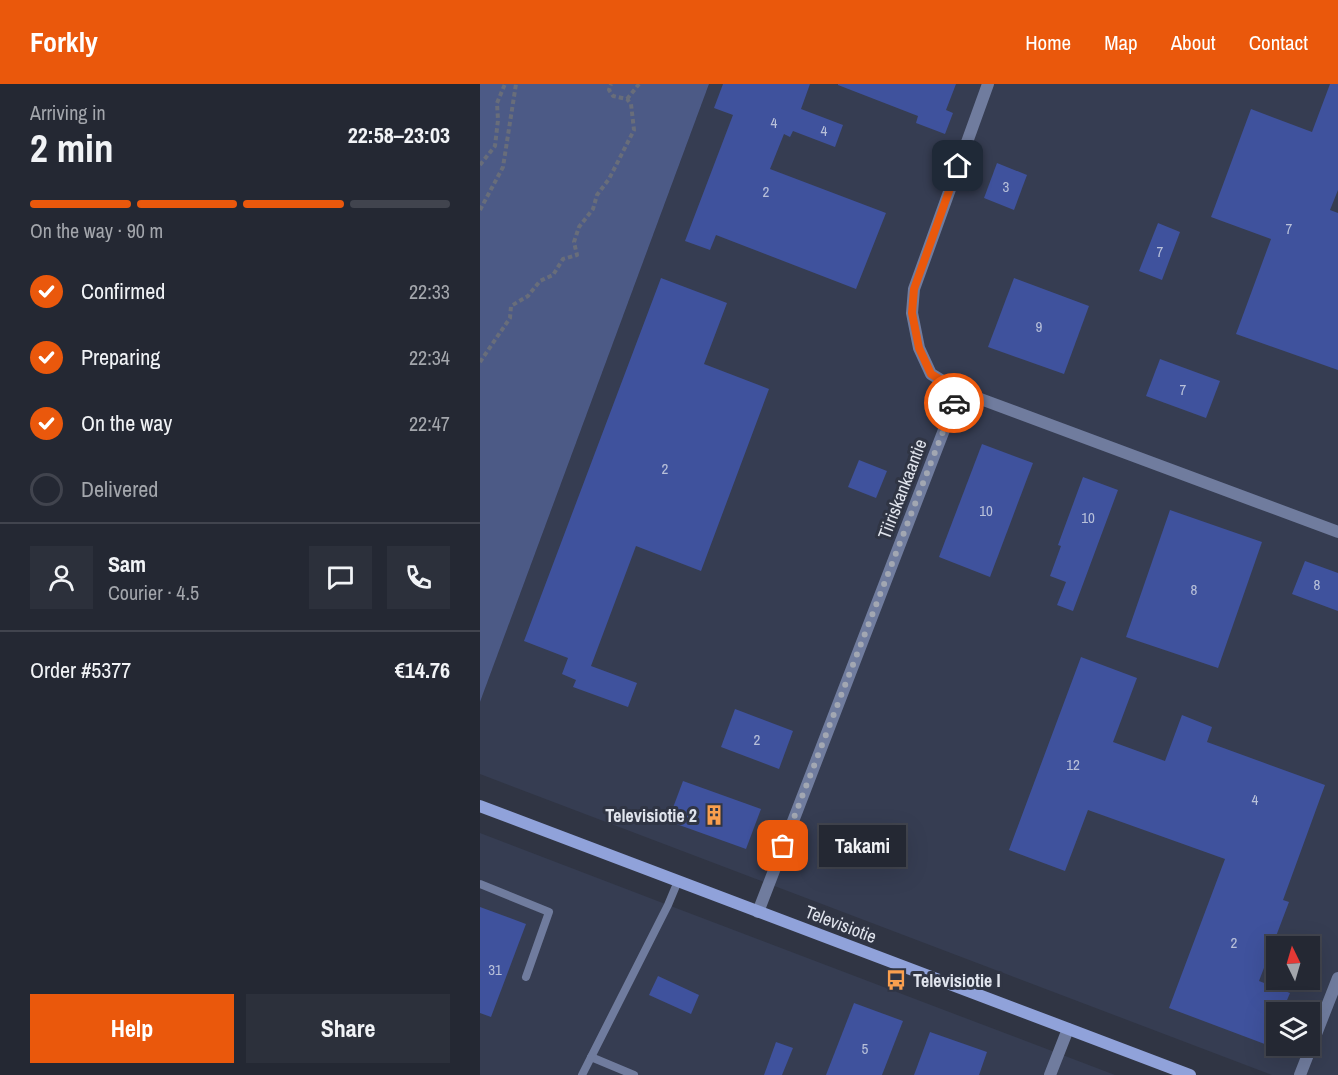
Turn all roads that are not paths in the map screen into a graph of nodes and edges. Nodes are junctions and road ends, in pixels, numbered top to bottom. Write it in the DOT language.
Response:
graph roads {
  1 [pos="988,84"];
  2 [pos="959,391"];
  3 [pos="1338,532"];
  4 [pos="480,807"];
  5 [pos="678,881"];
  6 [pos="480,884"];
  7 [pos="758,912"];
  8 [pos="526,977"];
  9 [pos="1338,978"];
  10 [pos="1068,1029"];
  11 [pos="591,1057"];
  12 [pos="582,1075"];
  13 [pos="634,1075"];
  14 [pos="1050,1075"];
  15 [pos="1190,1075"];
  16 [pos="1300,1075"];
  1 -- 2 [label="street"];
  2 -- 3 [label="street"];
  2 -- 7 [label="street, Tiiriskankaantie"];
  4 -- 5 [label="street, Televisiotie"];
  5 -- 7 [label="street, Televisiotie"];
  5 -- 11 [label="lane"];
  6 -- 8 [label="lane"];
  7 -- 10 [label="street, Televisiotie"];
  9 -- 16 [label="street"];
  10 -- 14 [label="street"];
  10 -- 15 [label="street, Televisiotie"];
  11 -- 12 [label="lane"];
  11 -- 13 [label="lane"];
}
